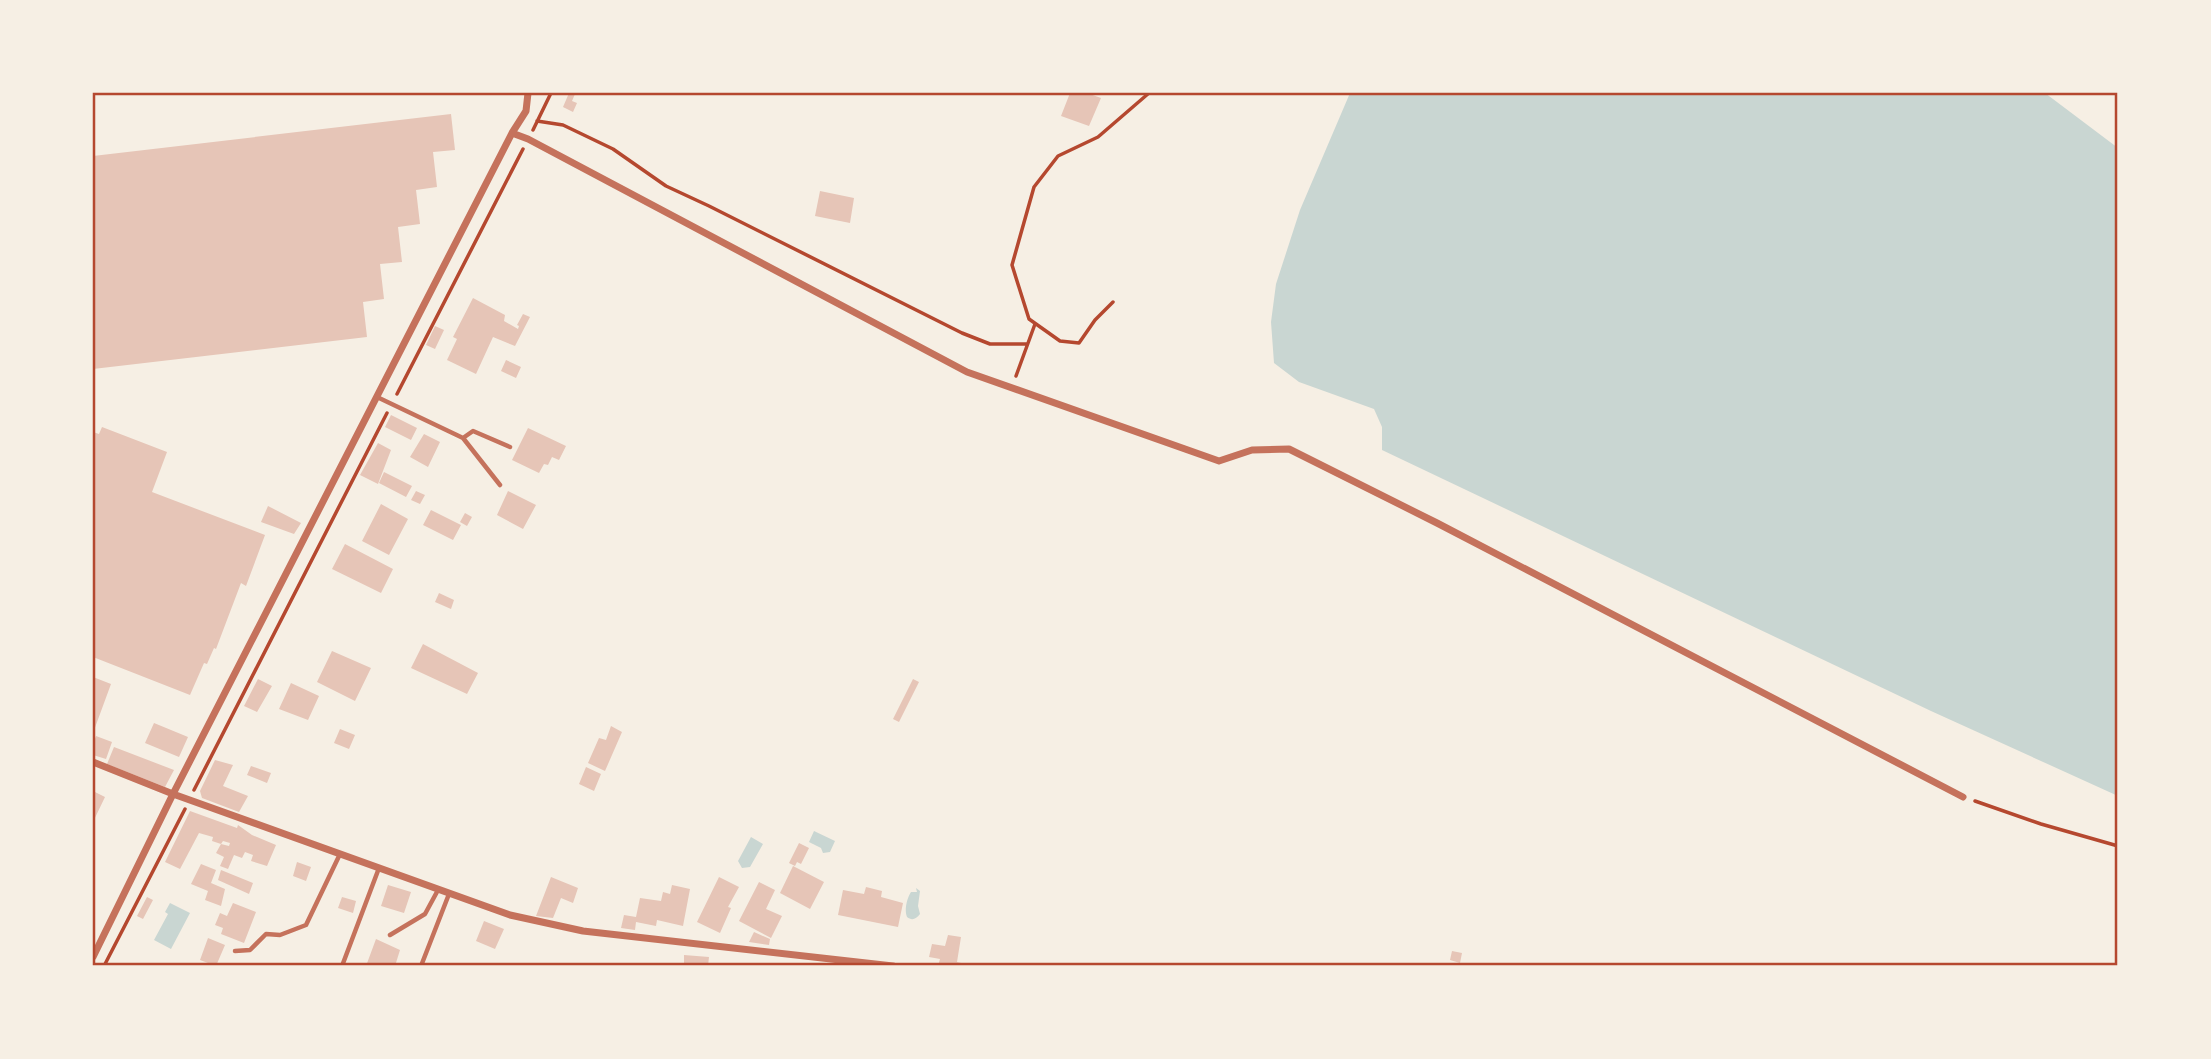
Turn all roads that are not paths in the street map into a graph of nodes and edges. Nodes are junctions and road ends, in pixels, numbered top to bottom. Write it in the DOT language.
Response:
graph roads {
  1 [pos="528,93"];
  2 [pos="512,133"];
  3 [pos="377,397"];
  4 [pos="463,438"];
  5 [pos="510,447"];
  6 [pos="500,485"];
  7 [pos="93,762"];
  8 [pos="173,794"];
  9 [pos="1963,797"];
  10 [pos="341,853"];
  11 [pos="379,867"];
  12 [pos="438,889"];
  13 [pos="450,893"];
  14 [pos="390,935"];
  15 [pos="235,950"];
  16 [pos="93,957"];
  17 [pos="342,966"];
  18 [pos="421,966"];
  19 [pos="893,966"];
  1 -- 2 [label="street"];
  2 -- 3 [label="street"];
  2 -- 9 [label="street"];
  3 -- 4 [label="lane"];
  3 -- 8 [label="street"];
  4 -- 5 [label="lane"];
  4 -- 6 [label="lane"];
  7 -- 8 [label="street"];
  8 -- 10 [label="street"];
  8 -- 16 [label="street"];
  10 -- 11 [label="street"];
  10 -- 15 [label="lane"];
  11 -- 12 [label="street"];
  11 -- 17 [label="lane"];
  12 -- 13 [label="street"];
  12 -- 14 [label="lane"];
  13 -- 18 [label="lane"];
  13 -- 19 [label="street"];
}
